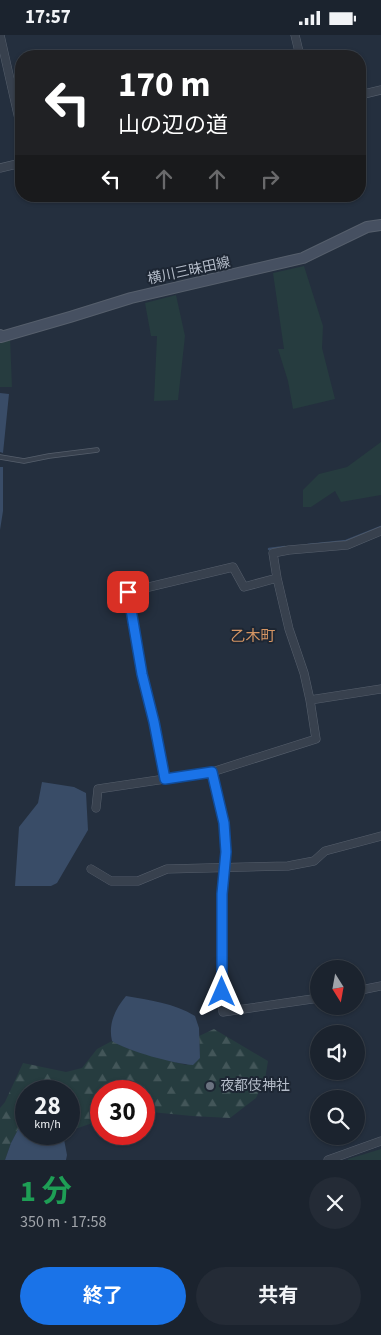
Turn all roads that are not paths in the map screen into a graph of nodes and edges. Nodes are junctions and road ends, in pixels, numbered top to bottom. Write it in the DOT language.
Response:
graph roads {
  1 [pos="0,35"];
  2 [pos="295,35"];
  3 [pos="299,50"];
  4 [pos="381,90"];
  5 [pos="366,94"];
  6 [pos="15,101"];
  7 [pos="15,164"];
  8 [pos="0,168"];
  9 [pos="381,225"];
  10 [pos="0,336"];
  11 [pos="97,450"];
  12 [pos="0,457"];
  13 [pos="381,531"];
  14 [pos="276,578"];
  15 [pos="128,592"];
  16 [pos="381,689"];
  17 [pos="310,700"];
  18 [pos="212,772"];
  19 [pos="165,779"];
  20 [pos="96,808"];
  21 [pos="381,836"];
  22 [pos="91,869"];
  23 [pos="224,869"];
  24 [pos="381,987"];
  25 [pos="365,990"];
  26 [pos="310,998"];
  27 [pos="381,1141"];
  28 [pos="328,1160"];
  1 -- 6 [label="street"];
  2 -- 3 [label="street"];
  4 -- 5 [label="street"];
  7 -- 8 [label="street"];
  9 -- 10 [label="main road, 横川三昧田線"];
  11 -- 12 [label="lane"];
  13 -- 14 [label="street"];
  14 -- 15 [label="street"];
  14 -- 17 [label="street"];
  15 -- 19 [label="lane"];
  16 -- 17 [label="street"];
  17 -- 18 [label="street"];
  18 -- 19 [label="street"];
  18 -- 23 [label="lane"];
  19 -- 20 [label="street"];
  21 -- 23 [label="street"];
  22 -- 23 [label="street"];
  23 -- 26 [label="street"];
  24 -- 25 [label="street"];
  27 -- 28 [label="street"];
}
